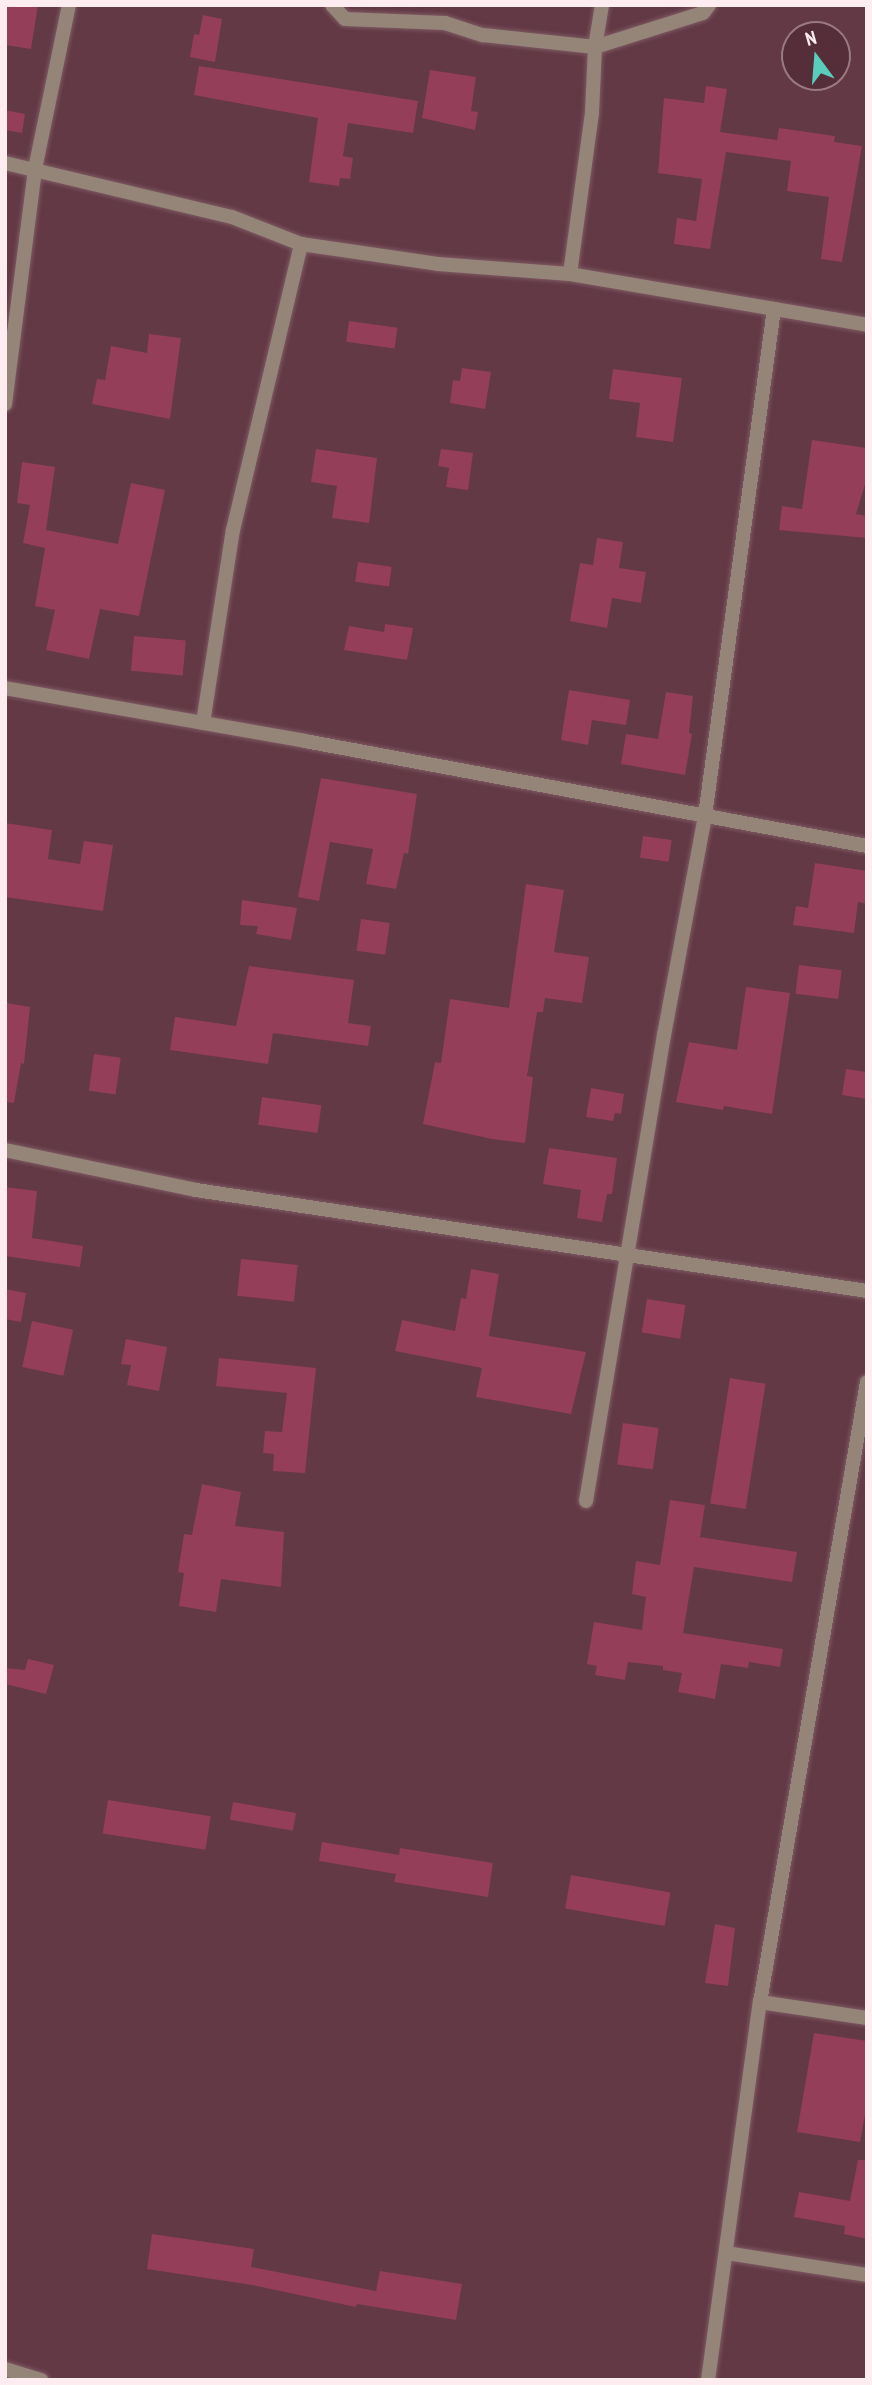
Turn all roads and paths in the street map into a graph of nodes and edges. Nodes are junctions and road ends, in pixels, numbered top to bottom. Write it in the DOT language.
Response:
graph roads {
  1 [pos="69,5"];
  2 [pos="332,5"];
  3 [pos="602,5"];
  4 [pos="709,5"];
  5 [pos="595,47"];
  6 [pos="5,163"];
  7 [pos="35,169"];
  8 [pos="301,244"];
  9 [pos="570,274"];
  10 [pos="774,309"];
  11 [pos="867,325"];
  12 [pos="5,404"];
  13 [pos="5,688"];
  14 [pos="203,723"];
  15 [pos="705,816"];
  16 [pos="867,846"];
  17 [pos="5,1150"];
  18 [pos="629,1255"];
  19 [pos="867,1291"];
  20 [pos="867,1382"];
  21 [pos="586,1501"];
  22 [pos="760,2002"];
  23 [pos="867,2018"];
  24 [pos="726,2252"];
  25 [pos="867,2275"];
  26 [pos="5,2369"];
  27 [pos="41,2380"];
  28 [pos="708,2380"];
  1 -- 7 [label="street"];
  2 -- 5 [label="street"];
  3 -- 5 [label="street"];
  4 -- 5 [label="street"];
  5 -- 9 [label="street"];
  6 -- 7 [label="street"];
  7 -- 8 [label="street"];
  7 -- 12 [label="street"];
  8 -- 9 [label="street"];
  8 -- 14 [label="street"];
  9 -- 10 [label="street"];
  10 -- 11 [label="street"];
  10 -- 15 [label="street"];
  13 -- 14 [label="street"];
  14 -- 15 [label="street"];
  15 -- 16 [label="street"];
  15 -- 18 [label="street"];
  17 -- 18 [label="street"];
  18 -- 19 [label="street"];
  18 -- 21 [label="street"];
  20 -- 22 [label="street"];
  22 -- 23 [label="street"];
  22 -- 24 [label="street"];
  24 -- 25 [label="street"];
  24 -- 28 [label="street"];
  26 -- 27 [label="street"];
}
